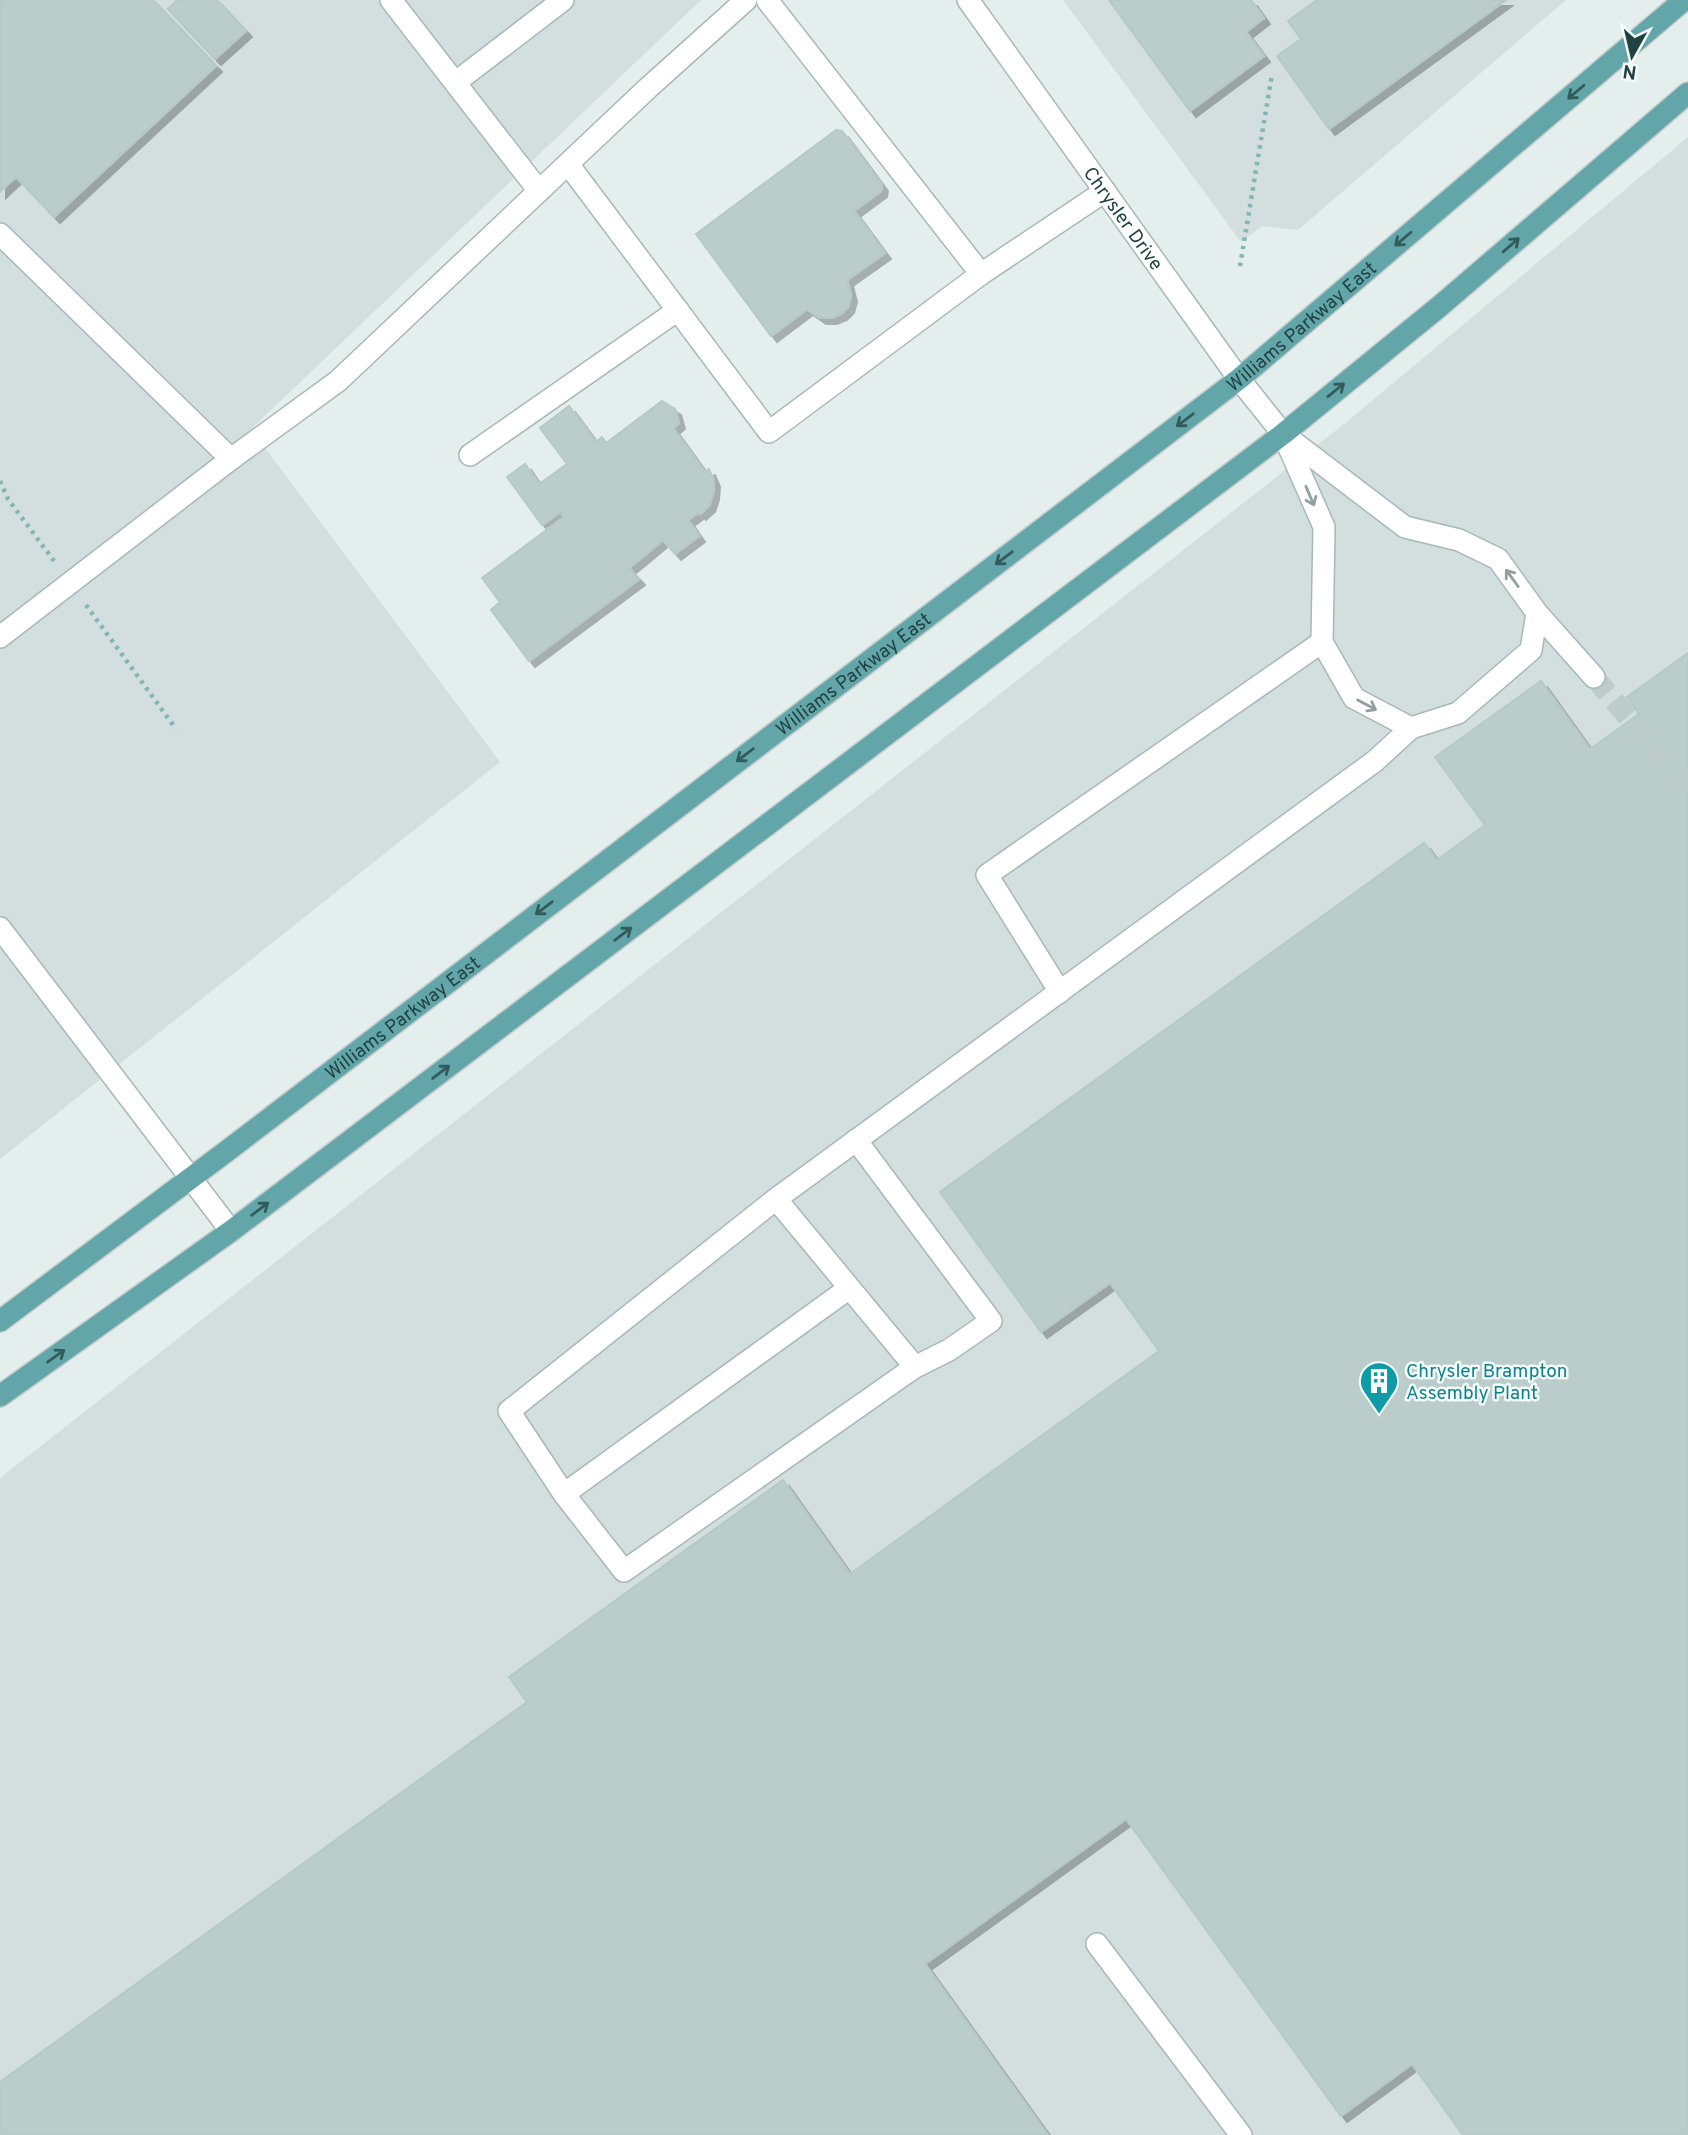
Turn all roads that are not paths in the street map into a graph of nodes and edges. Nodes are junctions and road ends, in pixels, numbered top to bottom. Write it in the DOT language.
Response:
graph roads {
  1 [pos="391,0"];
  2 [pos="563,0"];
  3 [pos="746,0"];
  4 [pos="767,0"];
  5 [pos="968,0"];
  6 [pos="1684,0"];
  7 [pos="456,82"];
  8 [pos="1688,93"];
  9 [pos="568,164"];
  10 [pos="539,191"];
  11 [pos="1105,191"];
  12 [pos="0,234"];
  13 [pos="981,274"];
  14 [pos="678,310"];
  15 [pos="1239,379"];
  16 [pos="1283,434"];
  17 [pos="470,455"];
  18 [pos="231,458"];
  19 [pos="1537,613"];
  20 [pos="0,637"];
  21 [pos="1322,642"];
  22 [pos="1594,677"];
  23 [pos="1411,729"];
  24 [pos="0,928"];
  25 [pos="1060,992"];
  26 [pos="856,1140"];
  27 [pos="190,1179"];
  28 [pos="776,1199"];
  29 [pos="231,1231"];
  30 [pos="848,1289"];
  31 [pos="0,1321"];
  32 [pos="915,1367"];
  33 [pos="0,1396"];
  34 [pos="564,1494"];
  35 [pos="1097,1944"];
  36 [pos="1241,2135"];
  1 -- 7 [label="street"];
  2 -- 7 [label="street"];
  3 -- 9 [label="street"];
  4 -- 13 [label="street"];
  5 -- 11 [label="street, Chrysler Drive"];
  6 -- 15 [label="main road, Williams Parkway East, one-way"];
  7 -- 10 [label="street"];
  16 -- 8 [label="main road, one-way"];
  9 -- 10 [label="street"];
  9 -- 14 [label="street"];
  10 -- 18 [label="street"];
  11 -- 13 [label="street"];
  11 -- 15 [label="street, Chrysler Drive"];
  12 -- 18 [label="street"];
  13 -- 14 [label="street"];
  14 -- 17 [label="street"];
  15 -- 16 [label="street, Chrysler Drive"];
  15 -- 27 [label="main road, Williams Parkway East, one-way"];
  19 -- 16 [label="street, one-way"];
  16 -- 21 [label="street, one-way"];
  29 -- 16 [label="main road, one-way"];
  18 -- 20 [label="street"];
  19 -- 22 [label="street"];
  19 -- 23 [label="street"];
  21 -- 23 [label="street, one-way"];
  21 -- 25 [label="street"];
  23 -- 25 [label="street"];
  24 -- 27 [label="street"];
  25 -- 26 [label="street"];
  26 -- 28 [label="street"];
  26 -- 32 [label="street"];
  27 -- 29 [label="street"];
  27 -- 31 [label="main road, Williams Parkway East"];
  28 -- 30 [label="street"];
  28 -- 34 [label="street"];
  33 -- 29 [label="main road, one-way"];
  30 -- 32 [label="street"];
  30 -- 34 [label="street"];
  32 -- 34 [label="street"];
  35 -- 36 [label="street"];
}
